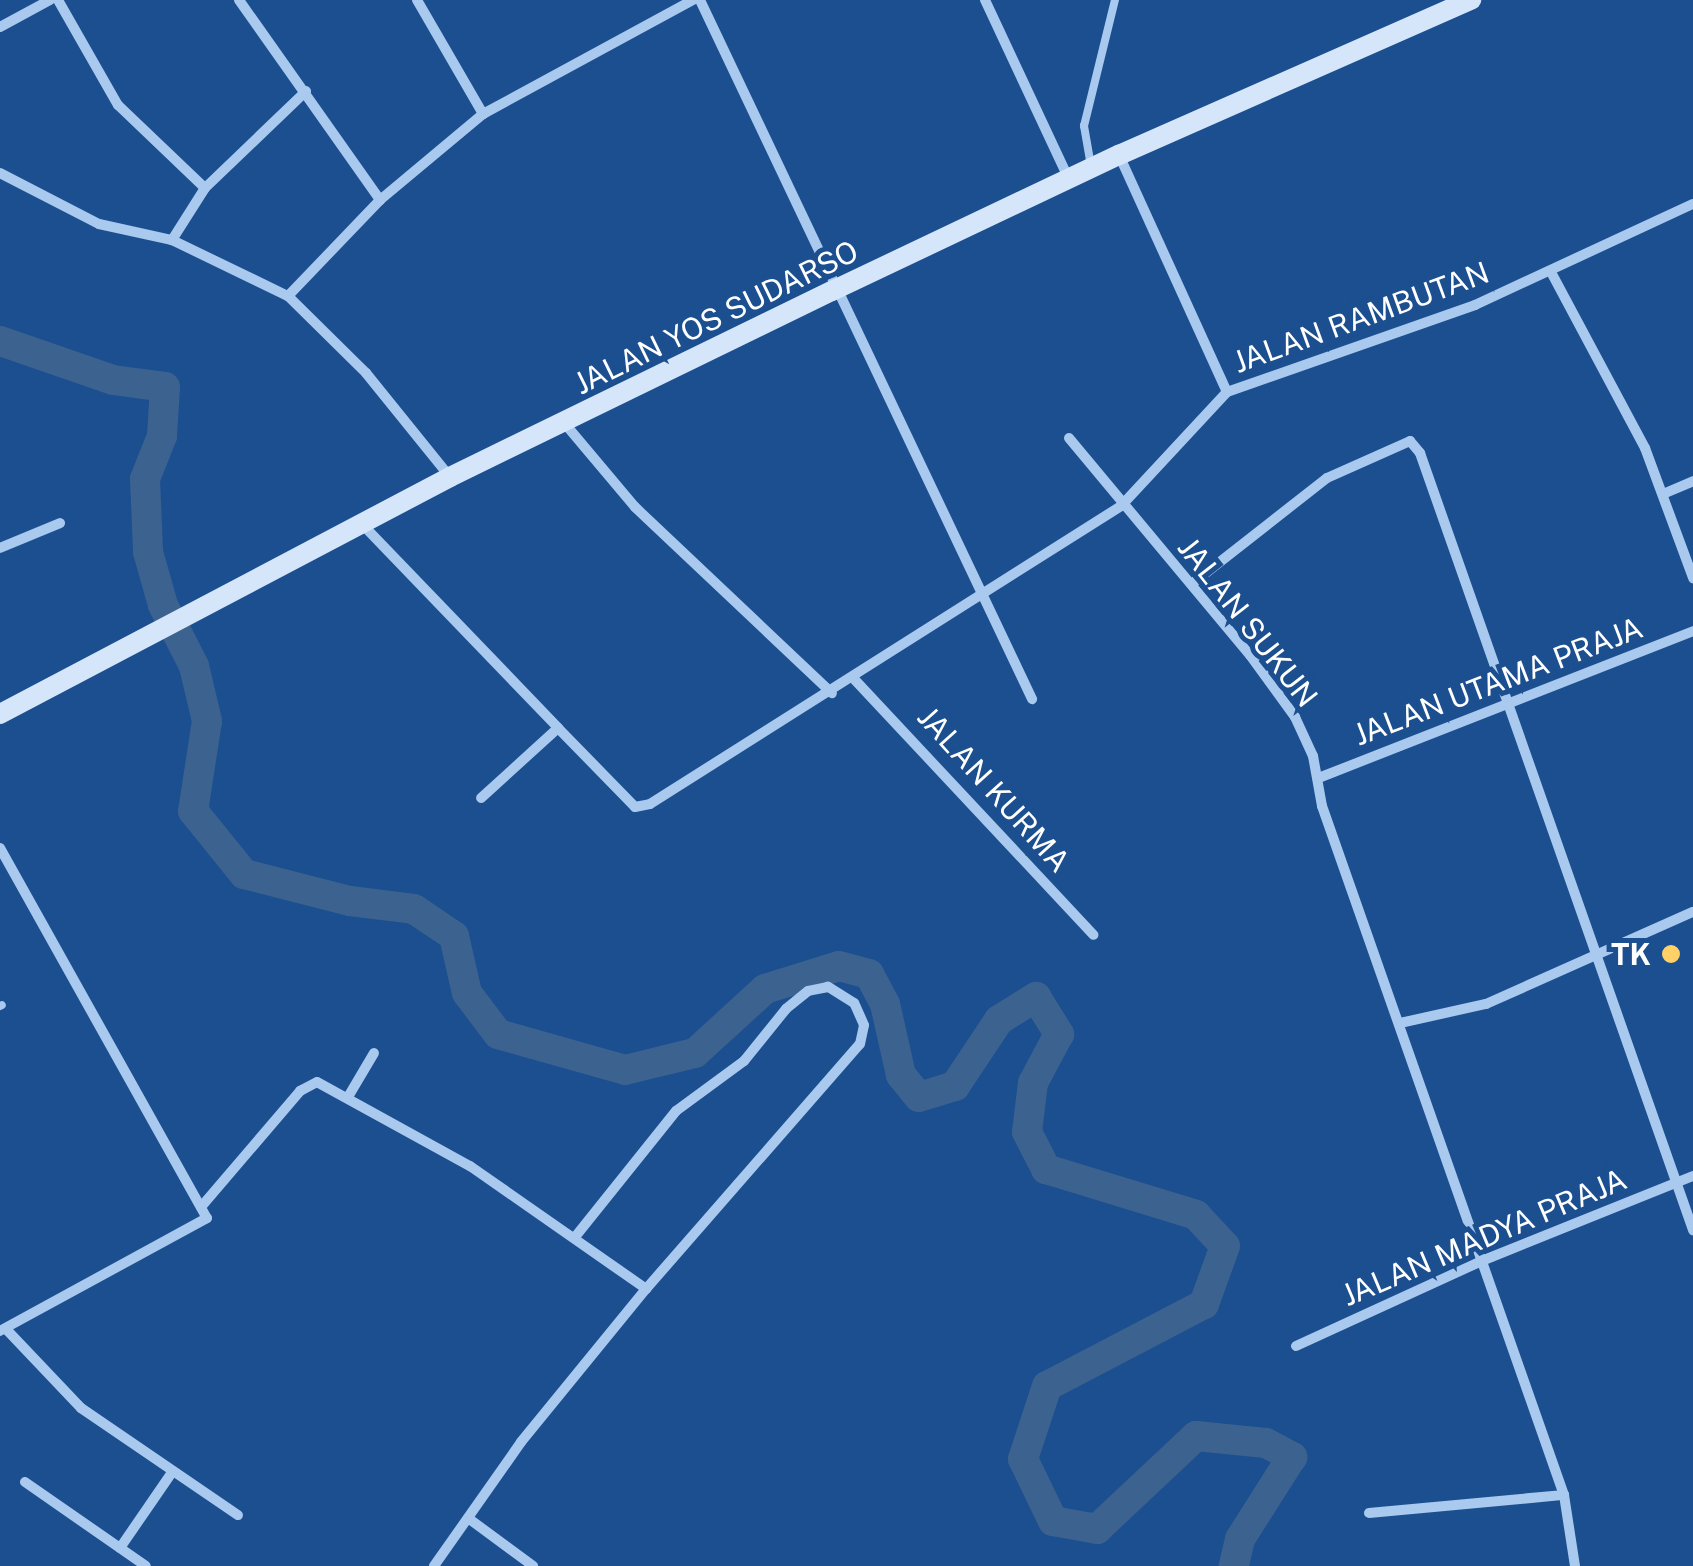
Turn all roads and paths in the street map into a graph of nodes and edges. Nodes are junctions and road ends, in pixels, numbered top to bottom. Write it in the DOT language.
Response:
graph roads {
  1 [pos="50,0"];
  2 [pos="58,0"];
  3 [pos="240,0"];
  4 [pos="416,0"];
  5 [pos="696,0"];
  6 [pos="985,0"];
  7 [pos="1115,0"];
  8 [pos="1471,0"];
  9 [pos="0,27"];
  10 [pos="306,91"];
  11 [pos="483,114"];
  12 [pos="1118,154"];
  13 [pos="1092,168"];
  14 [pos="0,173"];
  15 [pos="1069,179"];
  16 [pos="205,188"];
  17 [pos="380,200"];
  18 [pos="1693,204"];
  19 [pos="172,240"];
  20 [pos="1551,272"];
  21 [pos="832,291"];
  22 [pos="288,296"];
  23 [pos="1228,392"];
  24 [pos="566,425"];
  25 [pos="1069,438"];
  26 [pos="450,477"];
  27 [pos="1693,482"];
  28 [pos="1662,494"];
  29 [pos="1121,506"];
  30 [pos="60,523"];
  31 [pos="361,523"];
  32 [pos="0,548"];
  33 [pos="1693,578"];
  34 [pos="1192,583"];
  35 [pos="983,589"];
  36 [pos="1693,631"];
  37 [pos="855,680"];
  38 [pos="832,693"];
  39 [pos="1032,699"];
  40 [pos="1508,701"];
  41 [pos="0,714"];
  42 [pos="558,728"];
  43 [pos="1321,777"];
  44 [pos="482,798"];
  45 [pos="0,848"];
  46 [pos="1693,912"];
  47 [pos="1094,935"];
  48 [pos="1597,957"];
  49 [pos="1400,1023"];
  50 [pos="374,1053"];
  51 [pos="348,1098"];
  52 [pos="1693,1176"];
  53 [pos="1678,1182"];
  54 [pos="201,1208"];
  55 [pos="1693,1230"];
  56 [pos="576,1237"];
  57 [pos="1484,1260"];
  58 [pos="646,1289"];
  59 [pos="3,1330"];
  60 [pos="1296,1346"];
  61 [pos="173,1471"];
  62 [pos="26,1482"];
  63 [pos="1564,1495"];
  64 [pos="1369,1513"];
  65 [pos="238,1515"];
  66 [pos="468,1518"];
  67 [pos="120,1548"];
  68 [pos="146,1566"];
  69 [pos="434,1566"];
  70 [pos="533,1566"];
  71 [pos="1575,1566"];
  1 -- 9 [label="street"];
  2 -- 16 [label="street"];
  3 -- 10 [label="street"];
  4 -- 11 [label="street"];
  5 -- 11 [label="street"];
  5 -- 21 [label="street"];
  6 -- 15 [label="street"];
  7 -- 13 [label="lane"];
  8 -- 12 [label="street, JALAN YOS SUDARSO"];
  10 -- 16 [label="street"];
  10 -- 17 [label="street"];
  11 -- 17 [label="street"];
  12 -- 13 [label="street, JALAN YOS SUDARSO"];
  12 -- 23 [label="street"];
  13 -- 15 [label="street, JALAN YOS SUDARSO"];
  14 -- 19 [label="street"];
  15 -- 21 [label="street, JALAN YOS SUDARSO"];
  16 -- 19 [label="street"];
  17 -- 22 [label="street"];
  18 -- 20 [label="street, JALAN RAMBUTAN"];
  19 -- 22 [label="street"];
  20 -- 23 [label="street, JALAN RAMBUTAN"];
  20 -- 28 [label="street"];
  21 -- 24 [label="street, JALAN YOS SUDARSO"];
  21 -- 35 [label="street"];
  22 -- 26 [label="street"];
  23 -- 29 [label="street, JALAN RAMBUTAN"];
  24 -- 26 [label="street, JALAN YOS SUDARSO"];
  24 -- 38 [label="street"];
  25 -- 29 [label="street, JALAN SUKUN"];
  26 -- 31 [label="street, JALAN YOS SUDARSO"];
  27 -- 28 [label="street"];
  28 -- 33 [label="street"];
  29 -- 34 [label="street, JALAN SUKUN"];
  29 -- 35 [label="street, JALAN RAMBUTAN"];
  30 -- 32 [label="street"];
  31 -- 41 [label="street, JALAN YOS SUDARSO"];
  31 -- 42 [label="street"];
  34 -- 40 [label="street"];
  34 -- 43 [label="street, JALAN SUKUN"];
  35 -- 37 [label="street, JALAN RAMBUTAN"];
  35 -- 39 [label="street"];
  36 -- 40 [label="street, JALAN UTAMA PRAJA"];
  37 -- 38 [label="street, JALAN RAMBUTAN"];
  37 -- 47 [label="street, JALAN KURMA"];
  38 -- 42 [label="street, JALAN RAMBUTAN"];
  40 -- 43 [label="street, JALAN UTAMA PRAJA"];
  40 -- 48 [label="street"];
  42 -- 44 [label="street"];
  43 -- 49 [label="street, JALAN SUKUN"];
  45 -- 54 [label="street"];
  46 -- 48 [label="street"];
  48 -- 49 [label="street"];
  48 -- 53 [label="street"];
  49 -- 57 [label="street, JALAN SUKUN"];
  50 -- 51 [label="street"];
  51 -- 54 [label="street"];
  51 -- 56 [label="street"];
  52 -- 53 [label="street, JALAN MADYA PRAJA"];
  53 -- 55 [label="street"];
  53 -- 57 [label="street, JALAN MADYA PRAJA"];
  54 -- 59 [label="street"];
  56 -- 58 [label="street"];
  56 -- 58 [label="street"];
  57 -- 60 [label="street, JALAN MADYA PRAJA"];
  57 -- 63 [label="street, JALAN SUKUN"];
  58 -- 66 [label="street"];
  59 -- 61 [label="street"];
  61 -- 65 [label="street"];
  61 -- 67 [label="street"];
  62 -- 67 [label="street"];
  63 -- 64 [label="street"];
  63 -- 71 [label="street, JALAN SUKUN"];
  66 -- 69 [label="street"];
  66 -- 70 [label="street"];
  67 -- 68 [label="street"];
}
